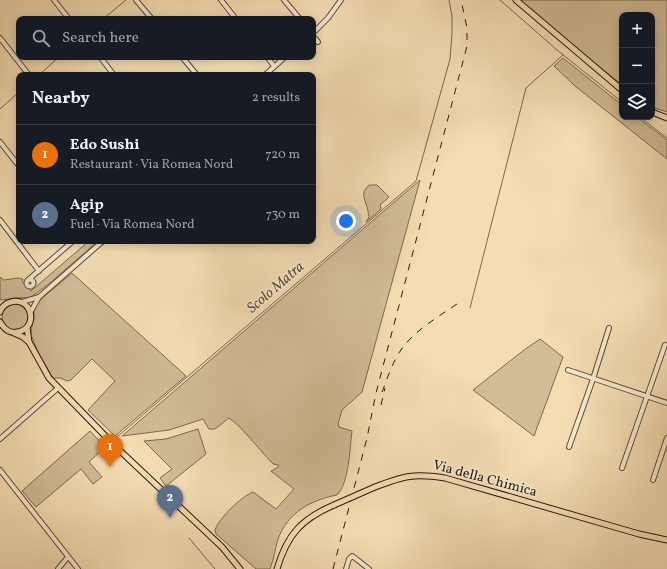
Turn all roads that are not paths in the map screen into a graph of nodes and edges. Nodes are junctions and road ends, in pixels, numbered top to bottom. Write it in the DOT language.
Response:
graph roads {
  1 [pos="54,0"];
  2 [pos="137,0"];
  3 [pos="221,0"];
  4 [pos="284,0"];
  5 [pos="341,0"];
  6 [pos="516,0"];
  7 [pos="67,16"];
  8 [pos="150,16"];
  9 [pos="234,16"];
  10 [pos="297,16"];
  11 [pos="316,31"];
  12 [pos="0,38"];
  13 [pos="316,39"];
  14 [pos="318,42"];
  15 [pos="16,58"];
  16 [pos="17,60"];
  17 [pos="102,60"];
  18 [pos="184,60"];
  19 [pos="269,60"];
  20 [pos="281,60"];
  21 [pos="274,66"];
  22 [pos="27,72"];
  23 [pos="112,72"];
  24 [pos="194,72"];
  25 [pos="268,72"];
  26 [pos="619,87"];
  27 [pos="655,113"];
  28 [pos="655,113"];
  29 [pos="667,115"];
  30 [pos="667,118"];
  31 [pos="0,142"];
  32 [pos="16,162"];
  33 [pos="0,220"];
  34 [pos="16,241"];
  35 [pos="19,244"];
  36 [pos="69,244"];
  37 [pos="99,244"];
  38 [pos="39,270"];
  39 [pos="28,280"];
  40 [pos="39,297"];
  41 [pos="0,302"];
  42 [pos="22,302"];
  43 [pos="7,303"];
  44 [pos="0,312"];
  45 [pos="30,313"];
  46 [pos="0,322"];
  47 [pos="27,328"];
  48 [pos="609,328"];
  49 [pos="13,333"];
  50 [pos="29,342"];
  51 [pos="665,345"];
  52 [pos="568,370"];
  53 [pos="593,379"];
  54 [pos="58,388"];
  55 [pos="646,397"];
  56 [pos="667,403"];
  57 [pos="667,438"];
  58 [pos="0,439"];
  59 [pos="569,447"];
  60 [pos="622,468"];
  61 [pos="0,470"];
  62 [pos="653,480"];
  63 [pos="667,540"];
  64 [pos="227,553"];
  65 [pos="68,557"];
  66 [pos="276,567"];
  67 [pos="58,569"];
  68 [pos="78,569"];
  69 [pos="236,569"];
  70 [pos="240,569"];
  71 [pos="346,569"];
  72 [pos="369,569"];
  1 -- 7 [label="street"];
  2 -- 8 [label="street"];
  3 -- 9 [label="street"];
  4 -- 10 [label="street"];
  5 -- 11 [label="street"];
  6 -- 26 [label="main road"];
  12 -- 15 [label="street"];
  13 -- 14 [label="street"];
  16 -- 22 [label="street"];
  17 -- 23 [label="street"];
  18 -- 24 [label="street"];
  19 -- 21 [label="street"];
  20 -- 21 [label="street"];
  21 -- 25 [label="street"];
  27 -- 29 [label="street"];
  28 -- 30 [label="main road"];
  31 -- 32 [label="street"];
  33 -- 34 [label="street"];
  35 -- 38 [label="street"];
  36 -- 38 [label="street"];
  37 -- 40 [label="street"];
  38 -- 39 [label="street"];
  40 -- 42 [label="street"];
  40 -- 45 [label="street"];
  41 -- 43 [label="main road"];
  42 -- 43 [label="main road"];
  42 -- 45 [label="main road"];
  43 -- 44 [label="main road"];
  45 -- 47 [label="main road"];
  46 -- 49 [label="main road"];
  47 -- 49 [label="main road"];
  47 -- 50 [label="main road"];
  48 -- 53 [label="street"];
  49 -- 50 [label="main road"];
  50 -- 54 [label="main road"];
  51 -- 55 [label="street"];
  52 -- 53 [label="street"];
  53 -- 55 [label="street"];
  53 -- 59 [label="street"];
  54 -- 58 [label="street"];
  54 -- 64 [label="main road"];
  55 -- 56 [label="street"];
  55 -- 60 [label="street"];
  57 -- 62 [label="street"];
  61 -- 65 [label="street"];
  63 -- 66 [label="main road, Via della Chimica, bridge"];
  64 -- 69 [label="main road"];
  64 -- 70 [label="main road"];
  65 -- 67 [label="street"];
  65 -- 68 [label="street"];
  71 -- 72 [label="street"];
}
